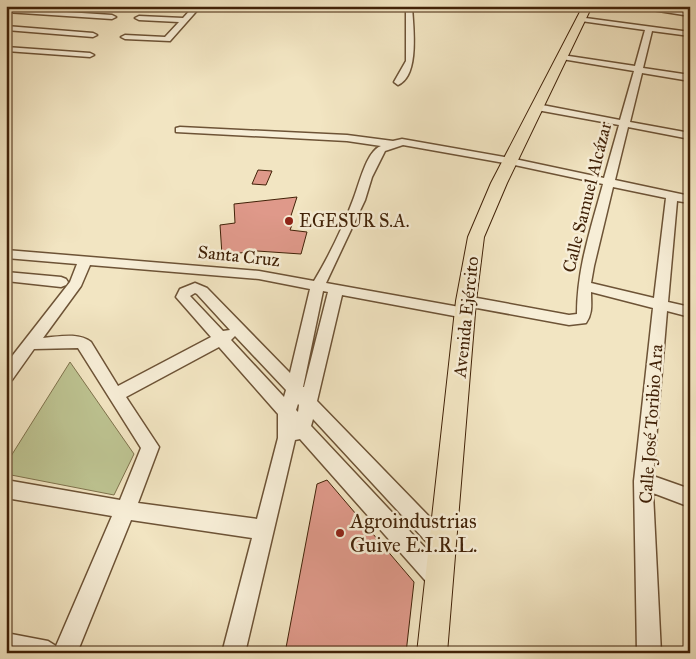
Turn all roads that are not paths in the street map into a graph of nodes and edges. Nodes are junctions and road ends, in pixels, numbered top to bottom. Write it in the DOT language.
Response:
graph roads {
  1 [pos="76,6"];
  2 [pos="198,6"];
  3 [pos="409,6"];
  4 [pos="588,6"];
  5 [pos="630,6"];
  6 [pos="7,8"];
  7 [pos="666,9"];
  8 [pos="66,13"];
  9 [pos="690,14"];
  10 [pos="112,16"];
  11 [pos="139,18"];
  12 [pos="58,19"];
  13 [pos="581,19"];
  14 [pos="184,20"];
  15 [pos="50,25"];
  16 [pos="6,28"];
  17 [pos="648,29"];
  18 [pos="42,30"];
  19 [pos="93,34"];
  20 [pos="690,34"];
  21 [pos="125,36"];
  22 [pos="9,49"];
  23 [pos="90,55"];
  24 [pos="562,57"];
  25 [pos="638,69"];
  26 [pos="690,78"];
  27 [pos="398,82"];
  28 [pos="537,107"];
  29 [pos="624,124"];
  30 [pos="180,130"];
  31 [pos="690,136"];
  32 [pos="391,144"];
  33 [pos="510,161"];
  34 [pos="608,183"];
  35 [pos="672,196"];
  36 [pos="690,200"];
  37 [pos="6,254"];
  38 [pos="85,262"];
  39 [pos="6,276"];
  40 [pos="61,282"];
  41 [pos="584,286"];
  42 [pos="317,287"];
  43 [pos="336,290"];
  44 [pos="661,304"];
  45 [pos="466,307"];
  46 [pos="690,312"];
  47 [pos="239,329"];
  48 [pos="221,338"];
  49 [pos="30,344"];
  50 [pos="6,376"];
  51 [pos="295,388"];
  52 [pos="115,395"];
  53 [pos="309,405"];
  54 [pos="287,413"];
  55 [pos="294,433"];
  56 [pos="643,481"];
  57 [pos="6,489"];
  58 [pos="690,498"];
  59 [pos="125,509"];
  60 [pos="263,530"];
  61 [pos="442,544"];
  62 [pos="439,579"];
  63 [pos="6,644"];
  64 [pos="48,653"];
  65 [pos="65,653"];
  66 [pos="233,653"];
  67 [pos="432,653"];
  68 [pos="649,653"];
  1 -- 8 [label="street"];
  2 -- 14 [label="street"];
  3 -- 27 [label="street"];
  4 -- 13 [label="main road, Avenida Ejército"];
  5 -- 7 [label="street"];
  6 -- 8 [label="street"];
  7 -- 9 [label="street"];
  8 -- 10 [label="street"];
  8 -- 12 [label="street"];
  11 -- 14 [label="street"];
  13 -- 17 [label="street"];
  13 -- 24 [label="main road, Avenida Ejército"];
  14 -- 21 [label="street"];
  15 -- 18 [label="street"];
  16 -- 18 [label="street"];
  17 -- 20 [label="street"];
  17 -- 25 [label="street, Calle Samuel Alcázar"];
  18 -- 19 [label="street"];
  18 -- 22 [label="street"];
  22 -- 23 [label="street"];
  24 -- 25 [label="street"];
  24 -- 28 [label="main road, Avenida Ejército"];
  25 -- 26 [label="street"];
  25 -- 29 [label="street, Calle Samuel Alcázar"];
  28 -- 29 [label="street"];
  28 -- 33 [label="main road, Avenida Ejército"];
  29 -- 31 [label="street"];
  29 -- 34 [label="street, Calle Samuel Alcázar"];
  30 -- 32 [label="street"];
  32 -- 33 [label="street"];
  32 -- 42 [label="street"];
  33 -- 34 [label="street"];
  33 -- 45 [label="main road, Avenida Ejército"];
  34 -- 35 [label="street"];
  34 -- 41 [label="street, Calle Samuel Alcázar"];
  35 -- 36 [label="street"];
  35 -- 44 [label="street, Calle José Toribio Ara"];
  37 -- 38 [label="street, Santa Cruz"];
  38 -- 42 [label="street, Santa Cruz"];
  38 -- 49 [label="street"];
  39 -- 40 [label="street"];
  41 -- 44 [label="street"];
  41 -- 45 [label="street, Calle Samuel Alcázar"];
  42 -- 43 [label="street, Santa Cruz"];
  42 -- 51 [label="street"];
  43 -- 45 [label="street, Santa Cruz"];
  43 -- 53 [label="street"];
  44 -- 46 [label="street"];
  44 -- 56 [label="street, Calle José Toribio Ara"];
  45 -- 61 [label="main road, Avenida Ejército"];
  47 -- 48 [label="street"];
  47 -- 48 [label="street"];
  47 -- 51 [label="street"];
  48 -- 52 [label="street"];
  48 -- 54 [label="street"];
  49 -- 50 [label="street"];
  49 -- 52 [label="street"];
  51 -- 53 [label="street"];
  51 -- 54 [label="street"];
  52 -- 59 [label="street"];
  53 -- 55 [label="street"];
  53 -- 61 [label="street"];
  54 -- 55 [label="street"];
  55 -- 60 [label="street"];
  55 -- 62 [label="street"];
  56 -- 58 [label="street"];
  56 -- 68 [label="street, Calle José Toribio Ara"];
  57 -- 59 [label="street"];
  59 -- 60 [label="street"];
  59 -- 65 [label="street"];
  60 -- 66 [label="street"];
  61 -- 62 [label="main road, Avenida Ejército"];
  62 -- 67 [label="main road, Avenida Ejército"];
  63 -- 64 [label="street"];
}
